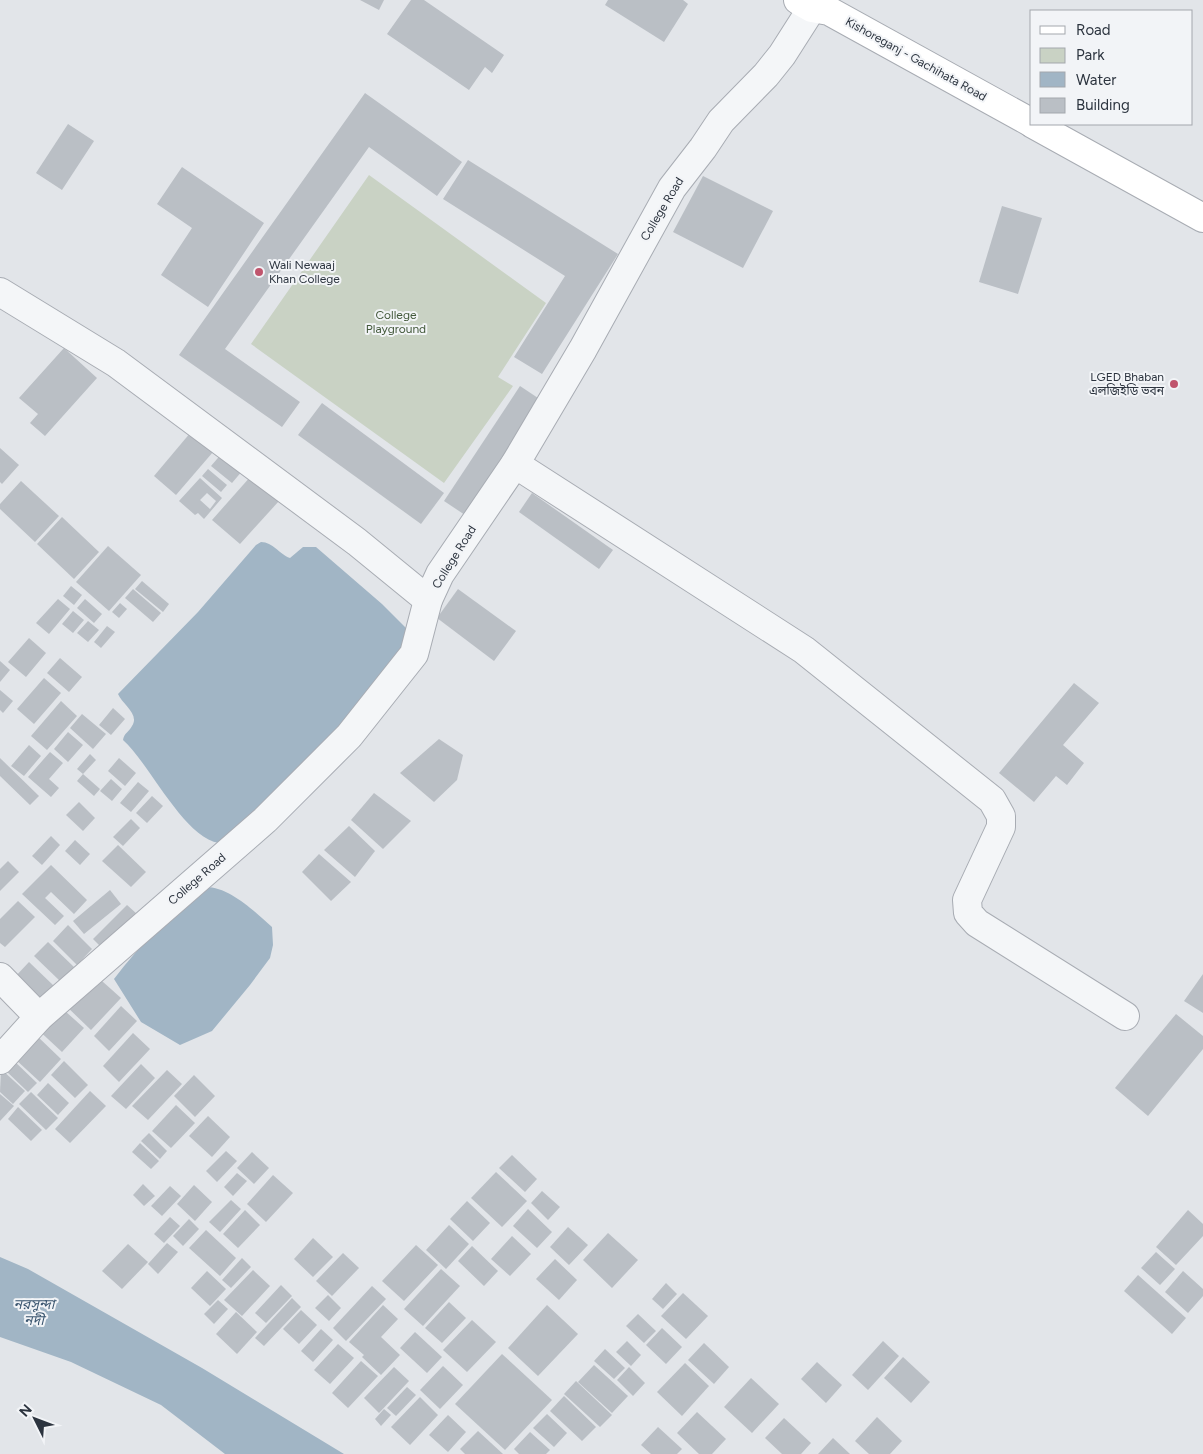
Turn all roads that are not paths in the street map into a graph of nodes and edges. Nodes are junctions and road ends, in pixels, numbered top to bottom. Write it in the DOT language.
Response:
graph roads {
  1 [pos="805,4"];
  2 [pos="1030,123"];
  3 [pos="1034,125"];
  4 [pos="1203,218"];
  5 [pos="0,292"];
  6 [pos="515,464"];
  7 [pos="428,600"];
  8 [pos="0,977"];
  9 [pos="1126,1016"];
  10 [pos="39,1017"];
  11 [pos="0,1060"];
  1 -- 2 [label="main road, Kishoreganj - Gachihata Road"];
  1 -- 6 [label="street, College Road"];
  3 -- 4 [label="main road, Kishoreganj - Gachihata Road"];
  5 -- 7 [label="street"];
  6 -- 7 [label="street, College Road"];
  6 -- 9 [label="street"];
  7 -- 10 [label="street, College Road"];
  8 -- 10 [label="street"];
  10 -- 11 [label="street, College Road"];
}
